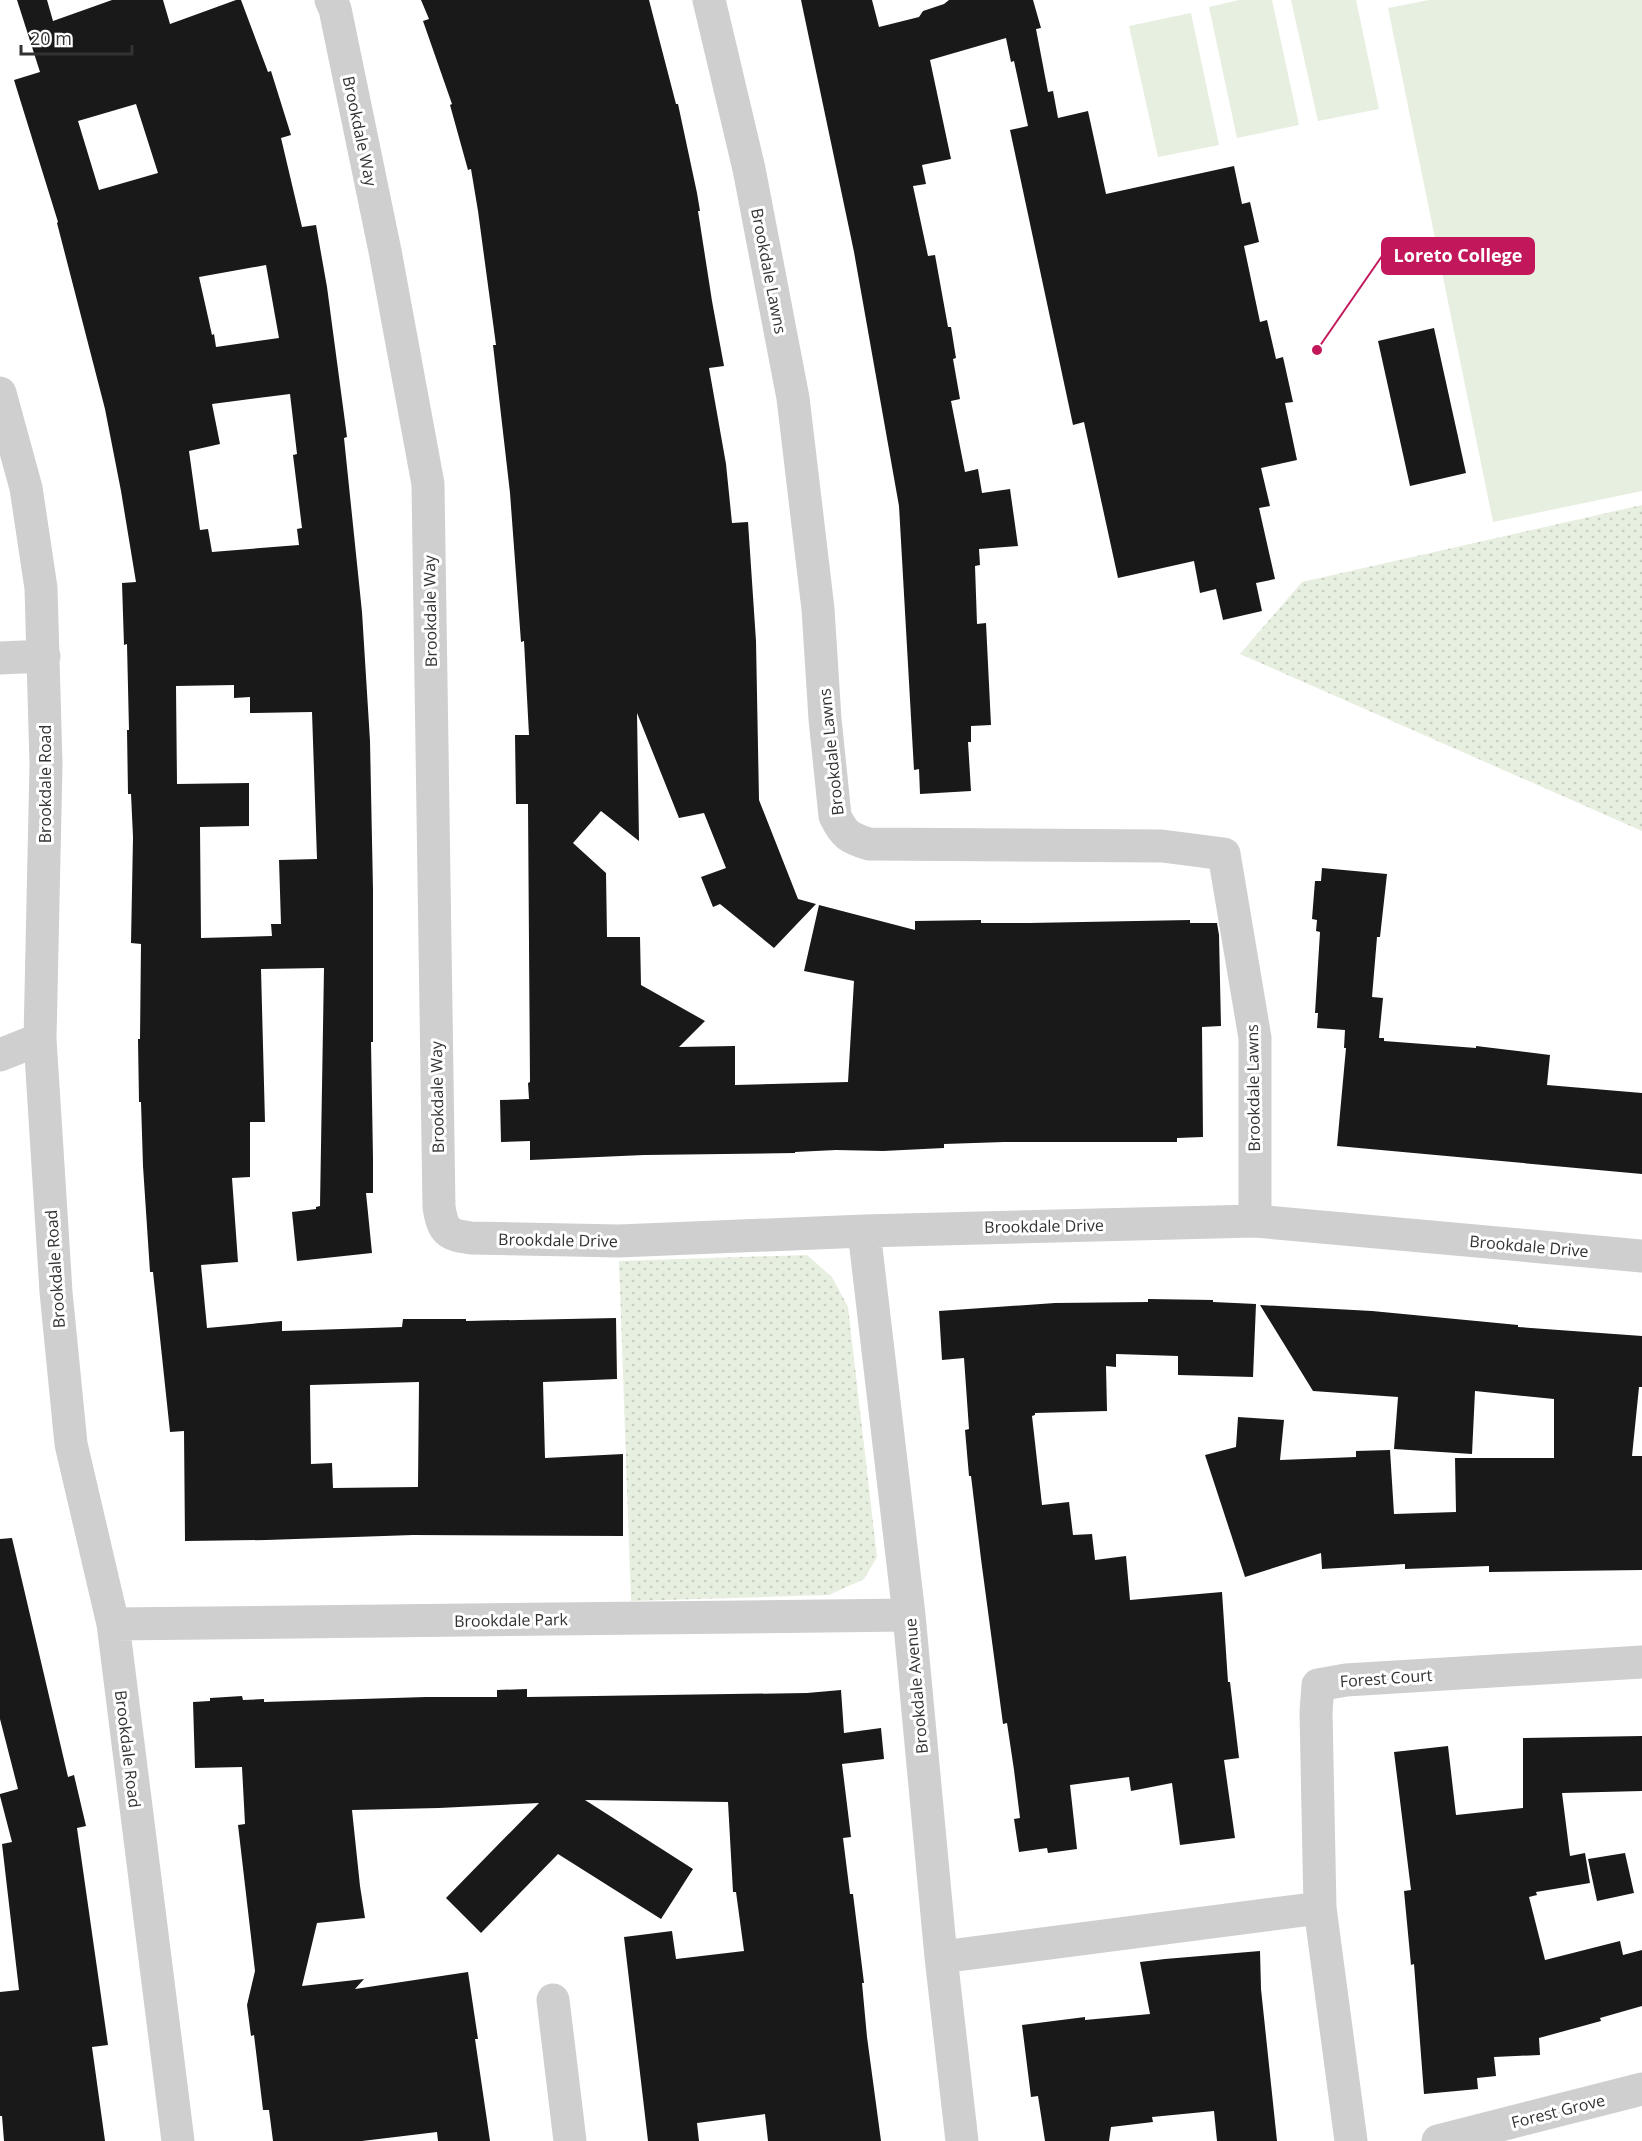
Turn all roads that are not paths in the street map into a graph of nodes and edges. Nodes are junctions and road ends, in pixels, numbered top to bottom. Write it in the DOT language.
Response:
graph roads {
  1 [pos="330,0"];
  2 [pos="708,0"];
  3 [pos="0,393"];
  4 [pos="44,656"];
  5 [pos="0,658"];
  6 [pos="40,1039"];
  7 [pos="0,1054"];
  8 [pos="1255,1221"];
  9 [pos="446,1230"];
  10 [pos="864,1231"];
  11 [pos="1642,1256"];
  12 [pos="909,1615"];
  13 [pos="113,1624"];
  14 [pos="1642,1662"];
  15 [pos="1320,1908"];
  16 [pos="941,1957"];
  17 [pos="553,2000"];
  18 [pos="1642,2089"];
  19 [pos="178,2141"];
  20 [pos="570,2141"];
  21 [pos="962,2141"];
  22 [pos="1351,2141"];
  23 [pos="1438,2141"];
  1 -- 9 [label="street, Brookdale Way"];
  2 -- 8 [label="street, Brookdale Lawns"];
  3 -- 4 [label="street, Brookdale Road"];
  4 -- 5 [label="street"];
  4 -- 6 [label="street, Brookdale Road"];
  6 -- 7 [label="street"];
  6 -- 13 [label="street, Brookdale Road"];
  8 -- 10 [label="street, Brookdale Drive"];
  8 -- 11 [label="street, Brookdale Drive"];
  9 -- 10 [label="street, Brookdale Drive"];
  10 -- 12 [label="street, Brookdale Avenue"];
  12 -- 13 [label="street, Brookdale Park"];
  12 -- 16 [label="street, Brookdale Avenue"];
  13 -- 19 [label="street, Brookdale Road"];
  14 -- 15 [label="street, Forest Court"];
  15 -- 16 [label="street"];
  15 -- 22 [label="street, Forest Court"];
  16 -- 21 [label="street, Brookdale Avenue"];
  17 -- 20 [label="street"];
  18 -- 23 [label="street, Forest Grove"];
}
